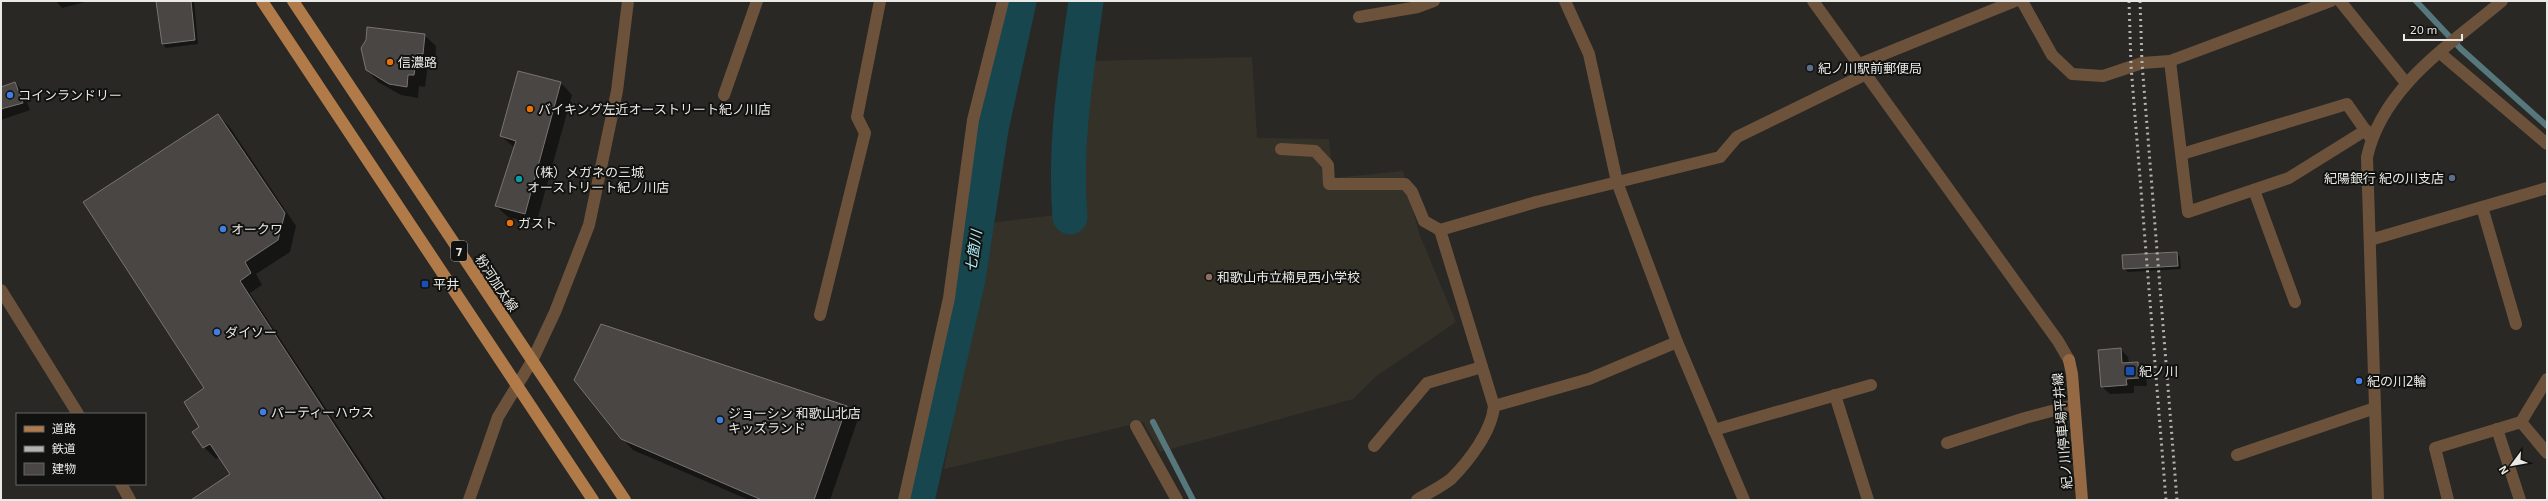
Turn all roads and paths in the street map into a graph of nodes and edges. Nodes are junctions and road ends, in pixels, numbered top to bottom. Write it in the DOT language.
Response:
graph roads {
  1 [pos="262,1"];
  2 [pos="294,1"];
  3 [pos="628,1"];
  4 [pos="757,1"];
  5 [pos="880,1"];
  6 [pos="1003,1"];
  7 [pos="1434,1"];
  8 [pos="1565,1"];
  9 [pos="1813,1"];
  10 [pos="2015,1"];
  11 [pos="2022,1"];
  12 [pos="2331,1"];
  13 [pos="2340,1"];
  14 [pos="2502,1"];
  15 [pos="1359,17"];
  16 [pos="2442,51"];
  17 [pos="2170,61"];
  18 [pos="1861,70"];
  19 [pos="2406,83"];
  20 [pos="724,95"];
  21 [pos="2368,134"];
  22 [pos="2547,144"];
  23 [pos="1281,149"];
  24 [pos="2182,154"];
  25 [pos="1617,182"];
  26 [pos="2547,188"];
  27 [pos="2254,190"];
  28 [pos="2482,207"];
  29 [pos="1440,230"];
  30 [pos="2370,240"];
  31 [pos="1,290"];
  32 [pos="2295,302"];
  33 [pos="820,315"];
  34 [pos="2516,324"];
  35 [pos="1677,342"];
  36 [pos="532,360"];
  37 [pos="2069,360"];
  38 [pos="1482,367"];
  39 [pos="2547,379"];
  40 [pos="1871,385"];
  41 [pos="518,386"];
  42 [pos="1835,395"];
  43 [pos="2074,405"];
  44 [pos="1494,406"];
  45 [pos="2375,408"];
  46 [pos="77,413"];
  47 [pos="2521,422"];
  48 [pos="1136,426"];
  49 [pos="2497,429"];
  50 [pos="1714,430"];
  51 [pos="1947,443"];
  52 [pos="1374,446"];
  53 [pos="2547,453"];
  54 [pos="2237,455"];
  55 [pos="122,485"];
  56 [pos="130,500"];
  57 [pos="469,500"];
  58 [pos="593,500"];
  59 [pos="625,500"];
  60 [pos="904,500"];
  61 [pos="1178,500"];
  62 [pos="1417,500"];
  63 [pos="1744,500"];
  64 [pos="1868,500"];
  65 [pos="2082,500"];
  66 [pos="2378,500"];
  67 [pos="2448,500"];
  68 [pos="2520,500"];
  1 -- 41 [label="main road, 7"];
  2 -- 36 [label="main road, 粉河加太線 / 7"];
  3 -- 36 [label="street"];
  4 -- 20 [label="street"];
  5 -- 33 [label="street"];
  6 -- 60 [label="street"];
  7 -- 15 [label="street"];
  8 -- 25 [label="street"];
  9 -- 18 [label="street"];
  10 -- 18 [label="street"];
  11 -- 17 [label="street"];
  12 -- 17 [label="street"];
  13 -- 19 [label="street"];
  14 -- 16 [label="street"];
  16 -- 19 [label="street"];
  16 -- 22 [label="street"];
  17 -- 24 [label="street"];
  18 -- 25 [label="street"];
  18 -- 37 [label="street"];
  19 -- 21 [label="street"];
  21 -- 24 [label="street"];
  21 -- 27 [label="street"];
  21 -- 30 [label="street"];
  23 -- 29 [label="street"];
  24 -- 27 [label="street"];
  25 -- 29 [label="street"];
  25 -- 35 [label="street"];
  26 -- 28 [label="street"];
  27 -- 32 [label="street"];
  28 -- 30 [label="street"];
  28 -- 34 [label="street"];
  29 -- 38 [label="street"];
  30 -- 45 [label="street"];
  31 -- 46 [label="street"];
  35 -- 44 [label="street"];
  35 -- 50 [label="street"];
  36 -- 41 [label="street"];
  36 -- 59 [label="main road, 粉河加太線 / 7"];
  37 -- 43 [label="main road, 紀ノ川停車場平井線"];
  38 -- 44 [label="street"];
  38 -- 52 [label="street"];
  39 -- 47 [label="street"];
  40 -- 42 [label="street"];
  41 -- 57 [label="street"];
  41 -- 58 [label="main road, 7"];
  42 -- 50 [label="street"];
  42 -- 64 [label="street"];
  43 -- 51 [label="street"];
  43 -- 65 [label="main road, 紀ノ川停車場平井線"];
  44 -- 62 [label="street"];
  45 -- 54 [label="street"];
  45 -- 66 [label="street"];
  47 -- 49 [label="street"];
  47 -- 53 [label="street"];
  48 -- 61 [label="street"];
  49 -- 67 [label="street"];
  49 -- 68 [label="street"];
  50 -- 63 [label="street"];
  55 -- 56 [label="street"];
}
